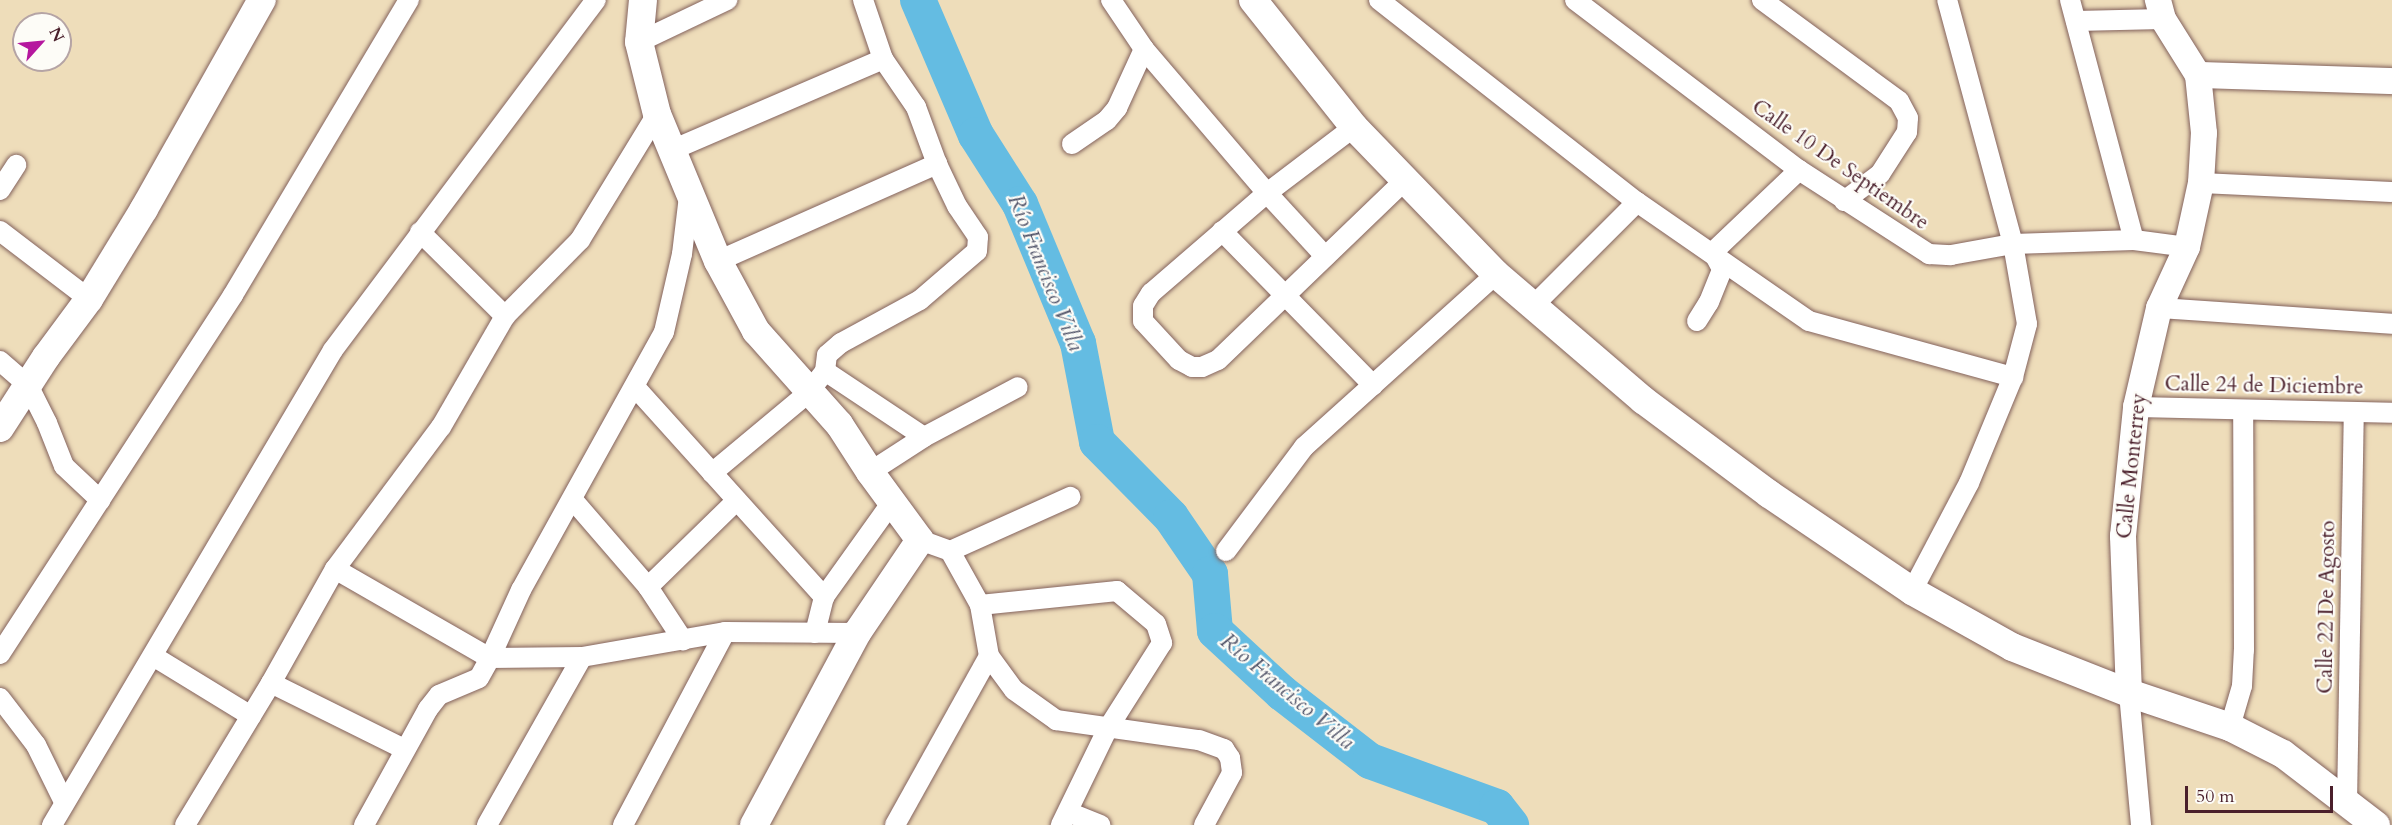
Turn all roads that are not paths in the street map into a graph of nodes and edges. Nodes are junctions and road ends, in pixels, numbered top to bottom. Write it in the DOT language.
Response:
graph roads {
  1 [pos="408,0"];
  2 [pos="596,0"];
  3 [pos="643,0"];
  4 [pos="727,0"];
  5 [pos="863,0"];
  6 [pos="1110,0"];
  7 [pos="1253,0"];
  8 [pos="1378,0"];
  9 [pos="1575,0"];
  10 [pos="1762,0"];
  11 [pos="1947,0"];
  12 [pos="2070,0"];
  13 [pos="259,2"];
  14 [pos="2161,9"];
  15 [pos="2076,21"];
  16 [pos="639,42"];
  17 [pos="1144,49"];
  18 [pos="883,60"];
  19 [pos="2198,75"];
  20 [pos="2392,81"];
  21 [pos="657,114"];
  22 [pos="1354,127"];
  23 [pos="1072,144"];
  24 [pos="672,150"];
  25 [pos="937,164"];
  26 [pos="16,165"];
  27 [pos="1799,170"];
  28 [pos="1406,180"];
  29 [pos="2201,183"];
  30 [pos="0,190"];
  31 [pos="690,191"];
  32 [pos="2392,192"];
  33 [pos="1267,193"];
  34 [pos="1844,201"];
  35 [pos="1637,202"];
  36 [pos="0,231"];
  37 [pos="1222,231"];
  38 [pos="420,232"];
  39 [pos="2134,240"];
  40 [pos="2013,244"];
  41 [pos="2187,248"];
  42 [pos="1713,252"];
  43 [pos="1325,256"];
  44 [pos="718,261"];
  45 [pos="1496,274"];
  46 [pos="1287,295"];
  47 [pos="89,298"];
  48 [pos="1533,306"];
  49 [pos="2159,308"];
  50 [pos="505,316"];
  51 [pos="1696,321"];
  52 [pos="2392,324"];
  53 [pos="0,361"];
  54 [pos="2013,377"];
  55 [pos="817,382"];
  56 [pos="28,385"];
  57 [pos="1373,385"];
  58 [pos="635,387"];
  59 [pos="1018,387"];
  60 [pos="2136,407"];
  61 [pos="2243,410"];
  62 [pos="2354,413"];
  63 [pos="2392,413"];
  64 [pos="0,429"];
  65 [pos="924,437"];
  66 [pos="870,472"];
  67 [pos="712,473"];
  68 [pos="1070,497"];
  69 [pos="100,500"];
  70 [pos="573,500"];
  71 [pos="737,501"];
  72 [pos="892,502"];
  73 [pos="921,540"];
  74 [pos="950,551"];
  75 [pos="1226,551"];
  76 [pos="335,568"];
  77 [pos="648,587"];
  78 [pos="1912,591"];
  79 [pos="824,597"];
  80 [pos="980,605"];
  81 [pos="724,632"];
  82 [pos="815,633"];
  83 [pos="858,633"];
  84 [pos="683,639"];
  85 [pos="0,654"];
  86 [pos="153,656"];
  87 [pos="989,656"];
  88 [pos="490,657"];
  89 [pos="582,657"];
  90 [pos="271,683"];
  91 [pos="2129,693"];
  92 [pos="0,698"];
  93 [pos="251,716"];
  94 [pos="2230,727"];
  95 [pos="1107,728"];
  96 [pos="404,749"];
  97 [pos="64,802"];
  98 [pos="2347,802"];
  99 [pos="1064,818"];
  100 [pos="2371,824"];
  101 [pos="52,825"];
  102 [pos="185,825"];
  103 [pos="364,825"];
  104 [pos="488,825"];
  105 [pos="623,825"];
  106 [pos="754,825"];
  107 [pos="895,825"];
  108 [pos="1101,825"];
  109 [pos="1204,825"];
  110 [pos="2141,825"];
  1 -- 69 [label="street"];
  2 -- 38 [label="street"];
  3 -- 16 [label="main road"];
  4 -- 16 [label="street"];
  5 -- 18 [label="street"];
  6 -- 17 [label="street"];
  7 -- 22 [label="main road"];
  8 -- 35 [label="street"];
  9 -- 27 [label="street, Calle 10 De Septiembre"];
  10 -- 34 [label="street"];
  11 -- 40 [label="street"];
  12 -- 15 [label="street"];
  13 -- 47 [label="main road"];
  14 -- 15 [label="street"];
  14 -- 19 [label="street"];
  15 -- 39 [label="street"];
  16 -- 21 [label="main road"];
  17 -- 23 [label="street"];
  17 -- 33 [label="street"];
  18 -- 24 [label="street"];
  18 -- 25 [label="street"];
  19 -- 20 [label="street"];
  19 -- 29 [label="street, Calle Monterrey"];
  21 -- 24 [label="main road"];
  21 -- 50 [label="street"];
  22 -- 28 [label="main road"];
  22 -- 33 [label="street"];
  24 -- 31 [label="main road"];
  25 -- 44 [label="street"];
  25 -- 55 [label="street"];
  26 -- 30 [label="street"];
  27 -- 34 [label="street, Calle 10 De Septiembre"];
  27 -- 42 [label="street"];
  28 -- 43 [label="street"];
  28 -- 45 [label="main road"];
  29 -- 32 [label="street"];
  29 -- 41 [label="street, Calle Monterrey"];
  31 -- 44 [label="main road"];
  31 -- 58 [label="street"];
  33 -- 37 [label="street"];
  33 -- 43 [label="street"];
  34 -- 40 [label="street, Calle 10 De Septiembre"];
  35 -- 42 [label="street"];
  35 -- 48 [label="street"];
  36 -- 47 [label="street"];
  37 -- 46 [label="street"];
  37 -- 46 [label="street"];
  38 -- 50 [label="street"];
  38 -- 86 [label="street"];
  39 -- 40 [label="street, Calle 10 De Septiembre"];
  39 -- 41 [label="street, Calle 10 De Septiembre"];
  40 -- 54 [label="street"];
  41 -- 49 [label="street, Calle Monterrey"];
  42 -- 51 [label="street"];
  42 -- 54 [label="street"];
  43 -- 46 [label="street"];
  44 -- 55 [label="main road"];
  45 -- 48 [label="main road"];
  45 -- 57 [label="street"];
  46 -- 57 [label="street"];
  47 -- 56 [label="main road"];
  48 -- 78 [label="main road"];
  49 -- 52 [label="street"];
  49 -- 60 [label="street, Calle Monterrey"];
  50 -- 76 [label="street"];
  53 -- 56 [label="street"];
  54 -- 78 [label="street"];
  55 -- 65 [label="street"];
  55 -- 66 [label="main road"];
  55 -- 67 [label="street"];
  56 -- 64 [label="main road"];
  56 -- 69 [label="street"];
  57 -- 75 [label="street"];
  58 -- 67 [label="street"];
  58 -- 70 [label="street"];
  59 -- 65 [label="street"];
  60 -- 61 [label="street, Calle 24 de Diciembre"];
  60 -- 91 [label="street, Calle Monterrey"];
  61 -- 62 [label="street, Calle 24 de Diciembre"];
  61 -- 94 [label="street"];
  62 -- 63 [label="street, Calle 24 de Diciembre"];
  62 -- 98 [label="street, Calle 22 De Agosto"];
  65 -- 66 [label="street"];
  66 -- 72 [label="main road"];
  67 -- 71 [label="street"];
  68 -- 74 [label="street"];
  69 -- 85 [label="street"];
  70 -- 77 [label="street"];
  70 -- 88 [label="street"];
  71 -- 77 [label="street"];
  71 -- 79 [label="street"];
  72 -- 73 [label="main road"];
  72 -- 79 [label="street"];
  73 -- 74 [label="street"];
  73 -- 83 [label="main road"];
  74 -- 80 [label="street"];
  76 -- 88 [label="street"];
  76 -- 90 [label="street"];
  77 -- 84 [label="street"];
  78 -- 91 [label="main road"];
  79 -- 82 [label="street"];
  80 -- 87 [label="street"];
  80 -- 95 [label="street"];
  81 -- 82 [label="street"];
  81 -- 84 [label="street"];
  81 -- 105 [label="street"];
  82 -- 83 [label="street"];
  83 -- 106 [label="main road"];
  84 -- 89 [label="street"];
  86 -- 93 [label="street"];
  86 -- 97 [label="street"];
  87 -- 95 [label="street"];
  87 -- 107 [label="street"];
  88 -- 89 [label="street"];
  88 -- 96 [label="street"];
  89 -- 104 [label="street"];
  90 -- 93 [label="street"];
  90 -- 96 [label="street"];
  91 -- 94 [label="main road"];
  91 -- 110 [label="street"];
  92 -- 97 [label="street"];
  93 -- 102 [label="street"];
  94 -- 98 [label="main road"];
  95 -- 99 [label="street"];
  95 -- 109 [label="street"];
  96 -- 103 [label="street"];
  97 -- 101 [label="street"];
  98 -- 100 [label="main road"];
  99 -- 108 [label="street"];
}
